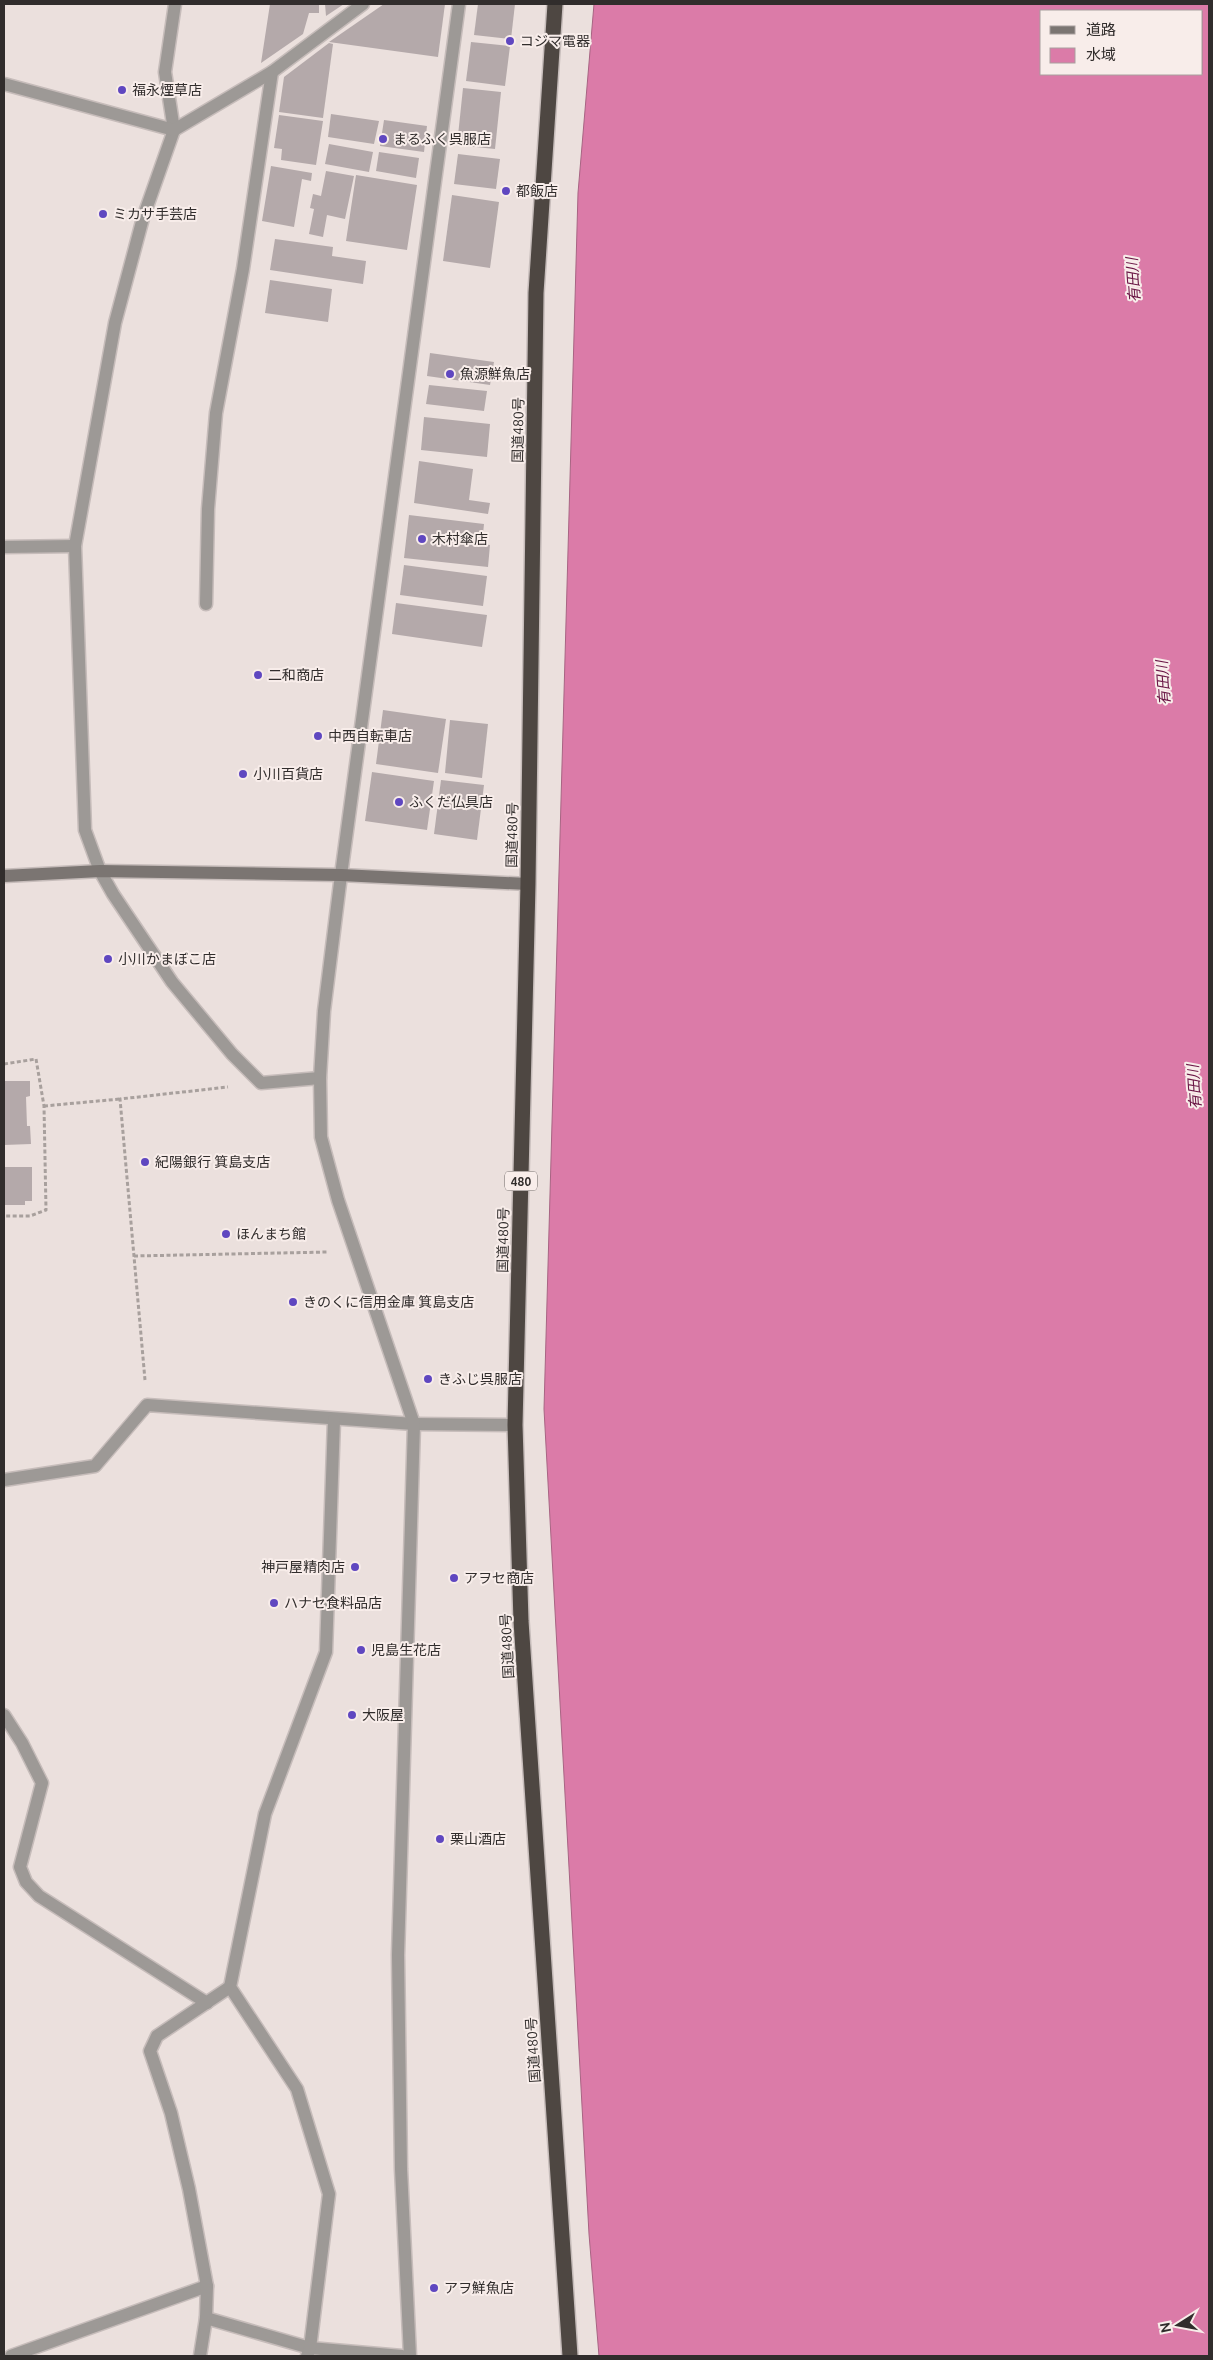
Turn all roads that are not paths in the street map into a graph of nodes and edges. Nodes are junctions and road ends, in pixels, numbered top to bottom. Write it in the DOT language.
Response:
graph roads {
  1 [pos="175,4"];
  2 [pos="364,4"];
  3 [pos="459,4"];
  4 [pos="555,4"];
  5 [pos="272,72"];
  6 [pos="4,84"];
  7 [pos="174,130"];
  8 [pos="75,546"];
  9 [pos="4,547"];
  10 [pos="206,604"];
  11 [pos="100,871"];
  12 [pos="4,876"];
  13 [pos="341,876"];
  14 [pos="528,884"];
  15 [pos="320,1078"];
  16 [pos="334,1420"];
  17 [pos="414,1424"];
  18 [pos="515,1425"];
  19 [pos="4,1480"];
  20 [pos="4,1715"];
  21 [pos="230,1987"];
  22 [pos="207,2003"];
  23 [pos="207,2286"];
  24 [pos="206,2318"];
  25 [pos="308,2352"];
  26 [pos="11,2356"];
  27 [pos="200,2356"];
  28 [pos="402,2356"];
  29 [pos="410,2356"];
  30 [pos="570,2356"];
  1 -- 7 [label="street"];
  2 -- 5 [label="street"];
  3 -- 13 [label="street"];
  4 -- 14 [label="highway, 国道480号 / 480"];
  5 -- 7 [label="street"];
  5 -- 10 [label="street"];
  6 -- 7 [label="street"];
  7 -- 8 [label="street"];
  8 -- 9 [label="street"];
  8 -- 11 [label="street"];
  11 -- 12 [label="street"];
  11 -- 13 [label="street"];
  11 -- 15 [label="street"];
  13 -- 14 [label="street"];
  13 -- 15 [label="street"];
  14 -- 18 [label="highway, 国道480号 / 480"];
  15 -- 17 [label="street"];
  16 -- 17 [label="street"];
  16 -- 19 [label="street"];
  16 -- 21 [label="street"];
  17 -- 18 [label="street"];
  17 -- 29 [label="street"];
  18 -- 30 [label="highway, 国道480号 / 480"];
  20 -- 22 [label="street"];
  21 -- 22 [label="street"];
  21 -- 25 [label="street"];
  22 -- 23 [label="street"];
  23 -- 24 [label="street"];
  23 -- 26 [label="street"];
  24 -- 25 [label="street"];
  24 -- 27 [label="street"];
  25 -- 28 [label="street"];
}
